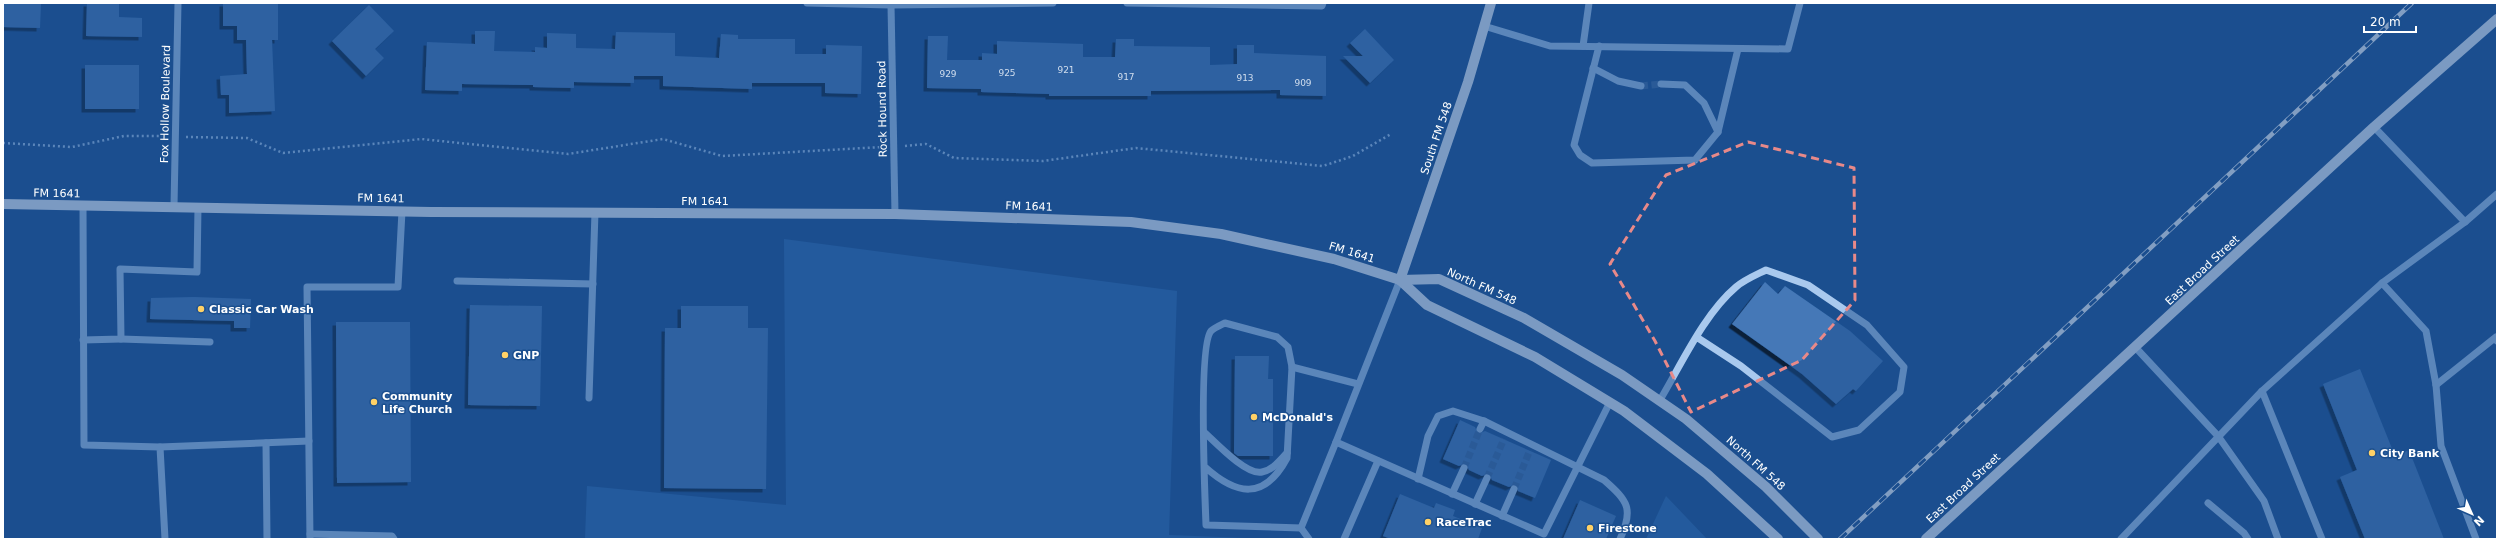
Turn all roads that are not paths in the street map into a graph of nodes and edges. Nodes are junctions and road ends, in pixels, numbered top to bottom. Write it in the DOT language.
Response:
graph roads {
  1 [pos="178,3"];
  2 [pos="807,3"];
  3 [pos="1054,3"];
  4 [pos="1127,3"];
  5 [pos="1491,3"];
  6 [pos="1589,3"];
  7 [pos="1800,3"];
  8 [pos="1322,4"];
  9 [pos="891,5"];
  10 [pos="2497,19"];
  11 [pos="1484,26"];
  12 [pos="1583,46"];
  13 [pos="1599,46"];
  14 [pos="1738,49"];
  15 [pos="1593,68"];
  16 [pos="1661,84"];
  17 [pos="1641,86"];
  18 [pos="2374,127"];
  19 [pos="1718,132"];
  20 [pos="2497,194"];
  21 [pos="3,204"];
  22 [pos="83,205"];
  23 [pos="174,206"];
  24 [pos="198,206"];
  25 [pos="402,211"];
  26 [pos="595,212"];
  27 [pos="894,214"];
  28 [pos="2464,222"];
  29 [pos="1400,280"];
  30 [pos="457,281"];
  31 [pos="2382,283"];
  32 [pos="593,284"];
  33 [pos="1698,338"];
  34 [pos="2497,338"];
  35 [pos="121,339"];
  36 [pos="83,340"];
  37 [pos="210,342"];
  38 [pos="2136,348"];
  39 [pos="1292,367"];
  40 [pos="1358,384"];
  41 [pos="2436,385"];
  42 [pos="2262,391"];
  43 [pos="589,398"];
  44 [pos="1660,400"];
  45 [pos="1610,402"];
  46 [pos="1484,421"];
  47 [pos="1480,429"];
  48 [pos="1204,432"];
  49 [pos="2218,436"];
  50 [pos="309,441"];
  51 [pos="266,442"];
  52 [pos="1336,442"];
  53 [pos="160,447"];
  54 [pos="1287,453"];
  55 [pos="1378,461"];
  56 [pos="1578,466"];
  57 [pos="1205,467"];
  58 [pos="1464,468"];
  59 [pos="1487,478"];
  60 [pos="1418,479"];
  61 [pos="1514,489"];
  62 [pos="1452,494"];
  63 [pos="2208,503"];
  64 [pos="1475,504"];
  65 [pos="1502,516"];
  66 [pos="1301,528"];
  67 [pos="310,536"];
  68 [pos="1542,537"];
  69 [pos="165,539"];
  70 [pos="267,539"];
  71 [pos="394,539"];
  72 [pos="1309,539"];
  73 [pos="1344,539"];
  74 [pos="1620,539"];
  75 [pos="1778,539"];
  76 [pos="1818,539"];
  77 [pos="1926,539"];
  78 [pos="2120,539"];
  79 [pos="2248,539"];
  80 [pos="2278,539"];
  81 [pos="2322,539"];
  82 [pos="2476,539"];
  1 -- 23 [label="street, Fox Hollow Boulevard"];
  2 -- 9 [label="street"];
  3 -- 9 [label="street"];
  4 -- 8 [label="street"];
  5 -- 11 [label="main road, South FM 548"];
  6 -- 12 [label="street"];
  7 -- 14 [label="street"];
  9 -- 27 [label="street, Rock Hound Road"];
  10 -- 18 [label="main road, East Broad Street"];
  11 -- 12 [label="street"];
  11 -- 29 [label="main road, South FM 548"];
  12 -- 13 [label="street"];
  13 -- 14 [label="street"];
  13 -- 15 [label="street"];
  14 -- 19 [label="street"];
  15 -- 17 [label="street"];
  15 -- 19 [label="street"];
  16 -- 19 [label="street"];
  18 -- 28 [label="street"];
  18 -- 38 [label="main road, East Broad Street"];
  20 -- 28 [label="street"];
  21 -- 22 [label="main road, FM 1641 / FM 1641"];
  22 -- 23 [label="main road, FM 1641 / FM 1641"];
  22 -- 36 [label="street"];
  23 -- 24 [label="main road, FM 1641 / FM 1641"];
  24 -- 25 [label="main road, FM 1641 / FM 1641"];
  24 -- 35 [label="street"];
  25 -- 26 [label="main road, FM 1641 / FM 1641"];
  25 -- 50 [label="street"];
  26 -- 27 [label="main road, FM 1641 / FM 1641"];
  26 -- 32 [label="street"];
  27 -- 29 [label="main road, FM 1641 / FM 1641"];
  28 -- 31 [label="street"];
  29 -- 40 [label="street"];
  29 -- 44 [label="main road, North FM 548"];
  29 -- 45 [label="main road"];
  30 -- 32 [label="street"];
  31 -- 41 [label="street"];
  31 -- 42 [label="street"];
  32 -- 43 [label="street"];
  33 -- 33 [label="street"];
  33 -- 44 [label="street"];
  34 -- 41 [label="street"];
  35 -- 36 [label="street"];
  35 -- 37 [label="street"];
  36 -- 53 [label="street"];
  38 -- 49 [label="street"];
  38 -- 77 [label="main road, East Broad Street"];
  39 -- 40 [label="street"];
  39 -- 48 [label="street"];
  39 -- 54 [label="street"];
  40 -- 52 [label="street"];
  41 -- 82 [label="street"];
  42 -- 49 [label="street"];
  42 -- 81 [label="street"];
  44 -- 76 [label="main road, North FM 548"];
  45 -- 56 [label="street"];
  45 -- 75 [label="main road"];
  46 -- 47 [label="street"];
  46 -- 56 [label="street"];
  46 -- 60 [label="street"];
  48 -- 54 [label="street"];
  48 -- 57 [label="street"];
  49 -- 78 [label="street"];
  49 -- 80 [label="street"];
  50 -- 51 [label="street"];
  50 -- 67 [label="street"];
  51 -- 53 [label="street"];
  51 -- 70 [label="street"];
  52 -- 55 [label="street"];
  52 -- 66 [label="street"];
  53 -- 69 [label="street"];
  54 -- 57 [label="street"];
  55 -- 60 [label="street"];
  55 -- 73 [label="street"];
  56 -- 68 [label="street"];
  56 -- 74 [label="street"];
  57 -- 66 [label="street"];
  58 -- 62 [label="street"];
  59 -- 64 [label="street"];
  60 -- 62 [label="street"];
  61 -- 65 [label="street"];
  62 -- 64 [label="street"];
  63 -- 79 [label="street"];
  64 -- 65 [label="street"];
  65 -- 68 [label="street"];
  66 -- 72 [label="street"];
  67 -- 71 [label="street"];
}
